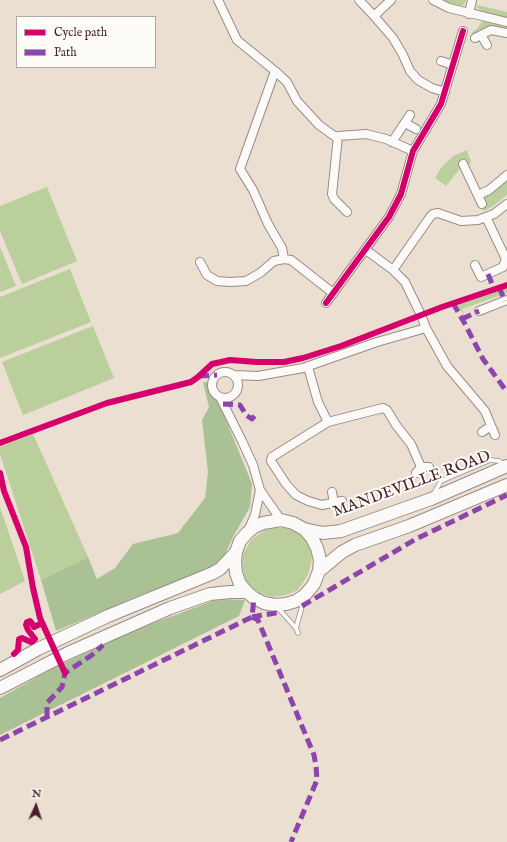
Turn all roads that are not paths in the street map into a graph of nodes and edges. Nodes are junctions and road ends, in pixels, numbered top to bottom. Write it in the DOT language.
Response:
graph roads {
  1 [pos="218,0"];
  2 [pos="359,0"];
  3 [pos="390,0"];
  4 [pos="433,0"];
  5 [pos="472,0"];
  6 [pos="469,14"];
  7 [pos="374,16"];
  8 [pos="507,22"];
  9 [pos="463,31"];
  10 [pos="507,33"];
  11 [pos="487,45"];
  12 [pos="441,61"];
  13 [pos="453,65"];
  14 [pos="275,71"];
  15 [pos="445,92"];
  16 [pos="410,115"];
  17 [pos="405,123"];
  18 [pos="416,129"];
  19 [pos="337,138"];
  20 [pos="392,142"];
  21 [pos="413,151"];
  22 [pos="463,164"];
  23 [pos="507,175"];
  24 [pos="478,195"];
  25 [pos="482,204"];
  26 [pos="507,204"];
  27 [pos="347,212"];
  28 [pos="486,217"];
  29 [pos="366,250"];
  30 [pos="284,259"];
  31 [pos="200,262"];
  32 [pos="475,265"];
  33 [pos="393,270"];
  34 [pos="334,293"];
  35 [pos="507,300"];
  36 [pos="326,303"];
  37 [pos="479,311"];
  38 [pos="426,328"];
  39 [pos="308,366"];
  40 [pos="234,375"];
  41 [pos="258,376"];
  42 [pos="239,384"];
  43 [pos="220,397"];
  44 [pos="233,397"];
  45 [pos="231,418"];
  46 [pos="328,422"];
  47 [pos="491,426"];
  48 [pos="482,432"];
  49 [pos="495,435"];
  50 [pos="507,466"];
  51 [pos="422,469"];
  52 [pos="507,485"];
  53 [pos="260,490"];
  54 [pos="332,492"];
  55 [pos="281,520"];
  56 [pos="304,529"];
  57 [pos="247,533"];
  58 [pos="236,552"];
  59 [pos="319,571"];
  60 [pos="247,592"];
  61 [pos="305,595"];
  62 [pos="275,605"];
  63 [pos="296,628"];
  64 [pos="298,633"];
  65 [pos="0,670"];
  66 [pos="0,688"];
  1 -- 14 [label="street"];
  2 -- 7 [label="street"];
  3 -- 7 [label="street"];
  4 -- 6 [label="street"];
  5 -- 6 [label="street"];
  6 -- 8 [label="street"];
  7 -- 15 [label="street"];
  9 -- 13 [label="street"];
  10 -- 11 [label="street"];
  12 -- 13 [label="street"];
  13 -- 15 [label="street"];
  14 -- 19 [label="street"];
  14 -- 30 [label="street"];
  15 -- 21 [label="street"];
  16 -- 17 [label="street"];
  17 -- 18 [label="street"];
  17 -- 20 [label="street"];
  19 -- 20 [label="street"];
  19 -- 27 [label="street"];
  20 -- 21 [label="street"];
  21 -- 29 [label="street"];
  22 -- 24 [label="street"];
  23 -- 24 [label="street"];
  24 -- 25 [label="street"];
  26 -- 28 [label="street"];
  28 -- 32 [label="street"];
  28 -- 33 [label="street"];
  29 -- 33 [label="street"];
  29 -- 34 [label="street"];
  30 -- 31 [label="street"];
  30 -- 34 [label="street"];
  33 -- 38 [label="street"];
  34 -- 36 [label="street"];
  35 -- 37 [label="street"];
  38 -- 39 [label="street"];
  38 -- 47 [label="street"];
  39 -- 41 [label="street"];
  39 -- 46 [label="street"];
  40 -- 41 [label="street"];
  40 -- 42 [label="street"];
  40 -- 43 [label="street"];
  41 -- 42 [label="street"];
  42 -- 44 [label="street"];
  43 -- 44 [label="street"];
  43 -- 45 [label="street"];
  44 -- 45 [label="street"];
  45 -- 53 [label="street"];
  46 -- 51 [label="street"];
  46 -- 54 [label="street"];
  47 -- 48 [label="street"];
  47 -- 49 [label="street"];
  50 -- 56 [label="main road, MANDEVILLE ROAD"];
  52 -- 59 [label="main road, MANDEVILLE ROAD"];
  53 -- 55 [label="street"];
  53 -- 57 [label="street"];
  55 -- 56 [label="main road"];
  55 -- 57 [label="main road"];
  56 -- 59 [label="main road"];
  57 -- 58 [label="main road"];
  58 -- 60 [label="main road"];
  58 -- 65 [label="main road"];
  59 -- 61 [label="main road"];
  60 -- 62 [label="main road"];
  60 -- 66 [label="main road"];
  61 -- 62 [label="main road"];
  61 -- 63 [label="lane"];
  62 -- 63 [label="lane"];
  63 -- 64 [label="lane"];
}
